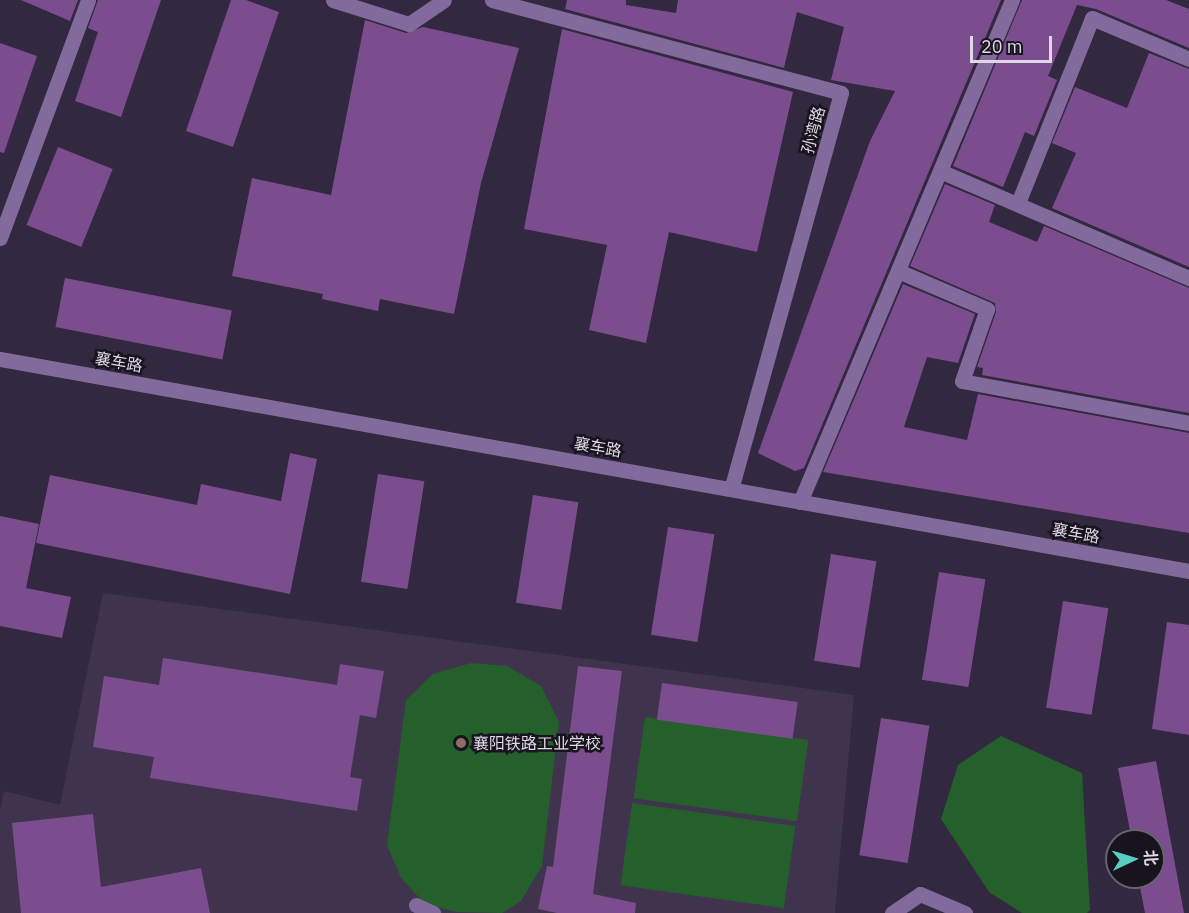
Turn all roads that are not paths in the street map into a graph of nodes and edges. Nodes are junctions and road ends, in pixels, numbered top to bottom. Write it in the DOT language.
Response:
graph roads {
  1 [pos="88,0"];
  2 [pos="333,0"];
  3 [pos="444,0"];
  4 [pos="492,0"];
  5 [pos="1012,0"];
  6 [pos="1189,59"];
  7 [pos="940,171"];
  8 [pos="1018,203"];
  9 [pos="0,238"];
  10 [pos="898,271"];
  11 [pos="1189,278"];
  12 [pos="0,359"];
  13 [pos="1189,423"];
  14 [pos="731,489"];
  15 [pos="800,502"];
  16 [pos="1189,571"];
  17 [pos="417,913"];
  18 [pos="434,913"];
  19 [pos="892,913"];
  20 [pos="965,913"];
  1 -- 9 [label="street"];
  2 -- 3 [label="street"];
  4 -- 14 [label="street, 孙湾路"];
  5 -- 7 [label="street"];
  6 -- 8 [label="street"];
  7 -- 8 [label="street"];
  7 -- 10 [label="street"];
  8 -- 11 [label="street"];
  10 -- 13 [label="street"];
  10 -- 15 [label="street"];
  12 -- 14 [label="street, 襄车路"];
  14 -- 15 [label="street, 襄车路"];
  15 -- 16 [label="street, 襄车路"];
  17 -- 18 [label="street"];
  19 -- 20 [label="street"];
}
